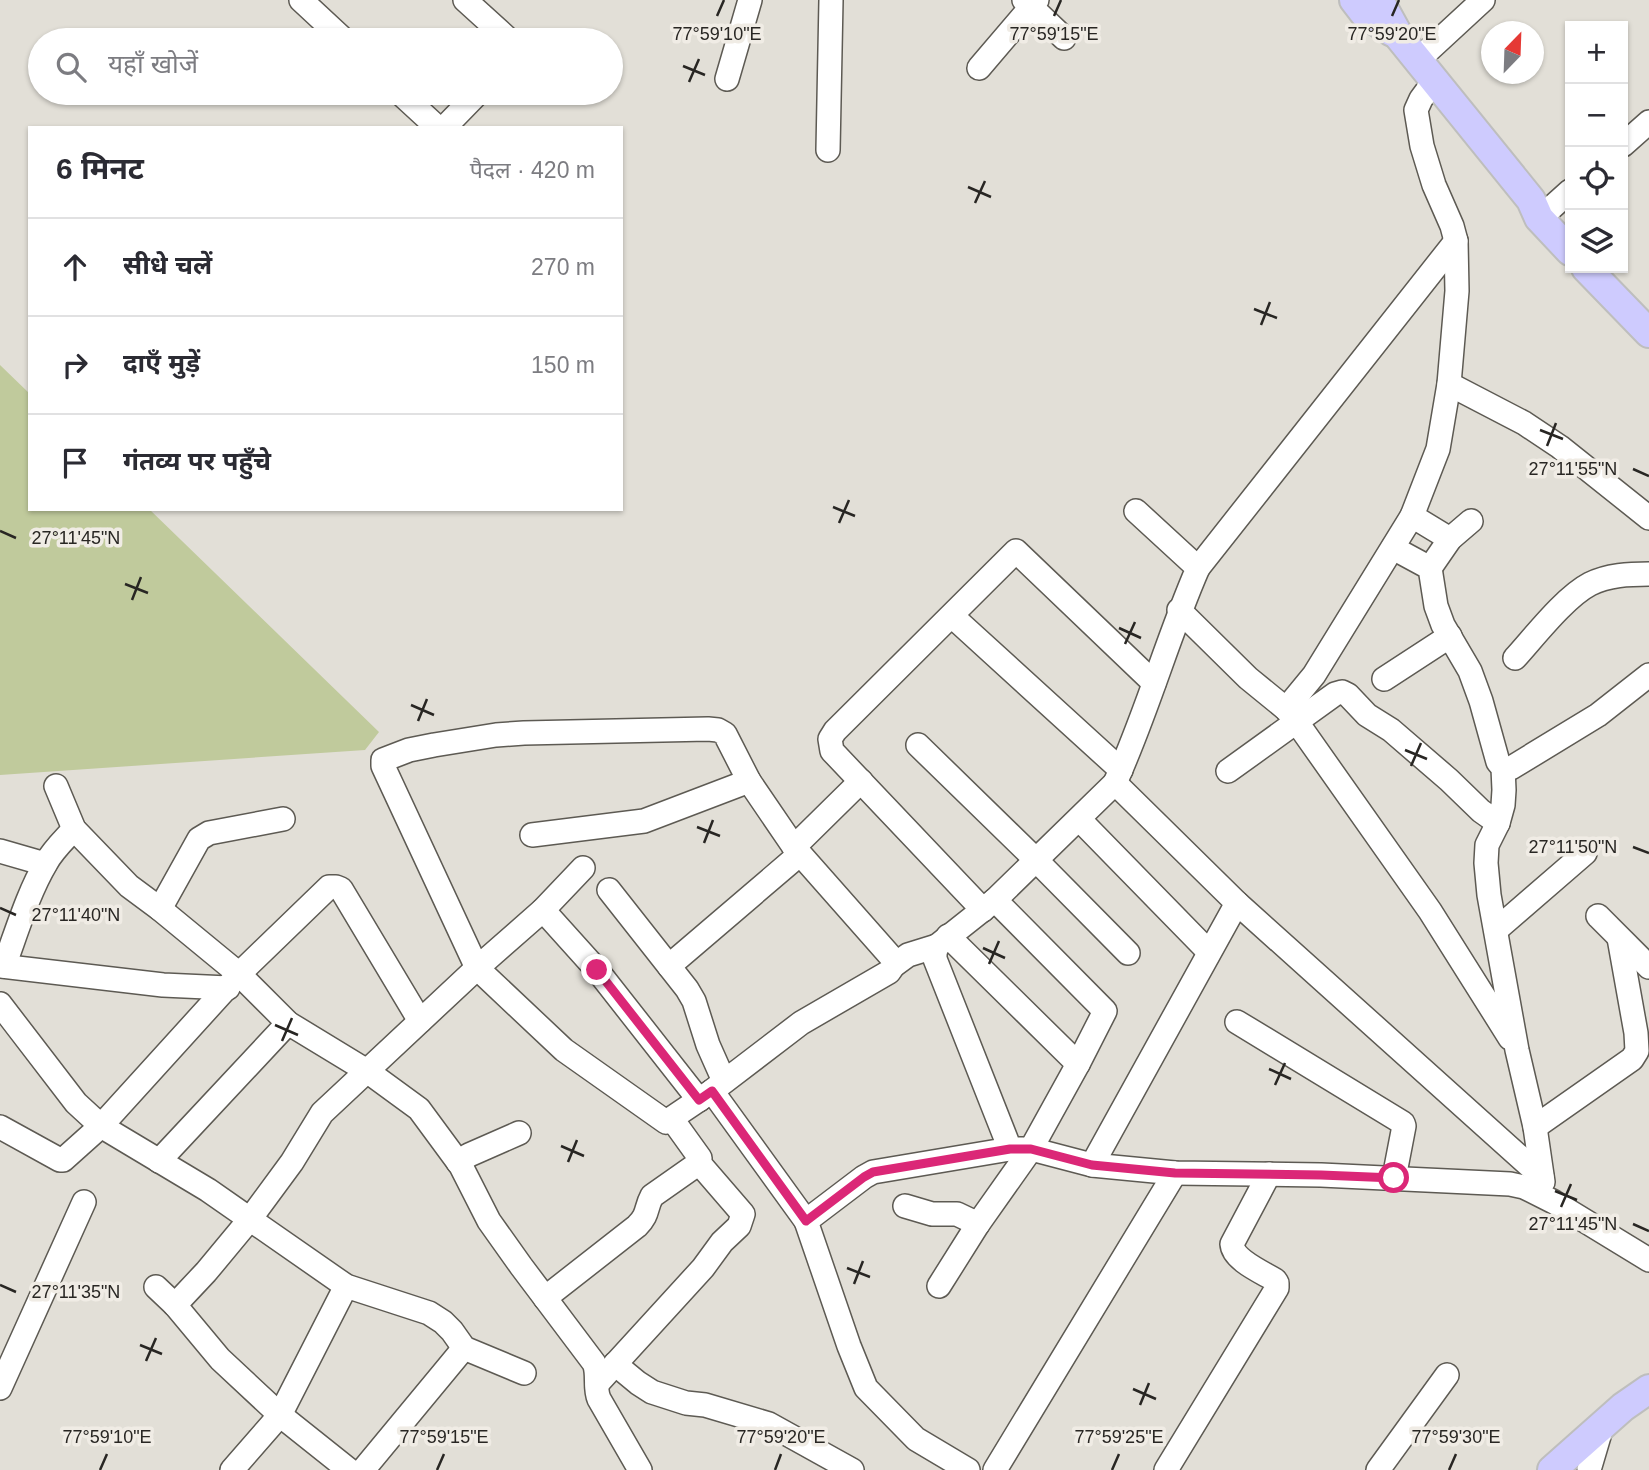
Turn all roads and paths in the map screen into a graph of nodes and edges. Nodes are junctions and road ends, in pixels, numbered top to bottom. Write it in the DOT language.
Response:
graph roads {
  1 [pos="300,0"];
  2 [pos="465,0"];
  3 [pos="750,0"];
  4 [pos="831,0"];
  5 [pos="1354,0"];
  6 [pos="1379,0"];
  7 [pos="1483,0"];
  8 [pos="1030,2"];
  9 [pos="331,28"];
  10 [pos="496,28"];
  11 [pos="1064,38"];
  12 [pos="1418,59"];
  13 [pos="978,68"];
  14 [pos="727,79"];
  15 [pos="413,105"];
  16 [pos="466,105"];
  17 [pos="1649,121"];
  18 [pos="436,126"];
  19 [pos="446,126"];
  20 [pos="1628,140"];
  21 [pos="828,150"];
  22 [pos="1550,200"];
  23 [pos="1565,222"];
  24 [pos="1456,241"];
  25 [pos="1565,246"];
  26 [pos="1591,273"];
  27 [pos="1614,273"];
  28 [pos="1649,307"];
  29 [pos="1649,333"];
  30 [pos="1449,384"];
  31 [pos="1136,511"];
  32 [pos="1412,516"];
  33 [pos="1649,518"];
  34 [pos="1471,521"];
  35 [pos="1450,539"];
  36 [pos="1393,548"];
  37 [pos="1198,568"];
  38 [pos="1430,568"];
  39 [pos="1649,574"];
  40 [pos="1179,611"];
  41 [pos="952,616"];
  42 [pos="1450,636"];
  43 [pos="1515,657"];
  44 [pos="1384,679"];
  45 [pos="1154,683"];
  46 [pos="1646,683"];
  47 [pos="1291,715"];
  48 [pos="918,745"];
  49 [pos="1503,768"];
  50 [pos="1228,771"];
  51 [pos="1118,776"];
  52 [pos="749,781"];
  53 [pos="861,781"];
  54 [pos="56,786"];
  55 [pos="283,819"];
  56 [pos="1079,819"];
  57 [pos="1498,823"];
  58 [pos="74,829"];
  59 [pos="533,835"];
  60 [pos="797,850"];
  61 [pos="0,851"];
  62 [pos="1585,853"];
  63 [pos="1036,860"];
  64 [pos="45,864"];
  65 [pos="583,868"];
  66 [pos="609,890"];
  67 [pos="1237,903"];
  68 [pos="989,905"];
  69 [pos="160,909"];
  70 [pos="543,910"];
  71 [pos="1598,916"];
  72 [pos="1496,930"];
  73 [pos="1619,938"];
  74 [pos="943,941"];
  75 [pos="1209,951"];
  76 [pos="1128,953"];
  77 [pos="669,965"];
  78 [pos="2,966"];
  79 [pos="893,966"];
  80 [pos="1649,967"];
  81 [pos="477,968"];
  82 [pos="233,981"];
  83 [pos="0,1004"];
  84 [pos="420,1021"];
  85 [pos="1237,1022"];
  86 [pos="288,1023"];
  87 [pos="1643,1044"];
  88 [pos="1517,1050"];
  89 [pos="1078,1064"];
  90 [pos="367,1071"];
  91 [pos="712,1091"];
  92 [pos="672,1119"];
  93 [pos="102,1126"];
  94 [pos="0,1127"];
  95 [pos="1535,1127"];
  96 [pos="519,1133"];
  97 [pos="1020,1149"];
  98 [pos="159,1161"];
  99 [pos="458,1162"];
  100 [pos="699,1163"];
  101 [pos="1092,1165"];
  102 [pos="1175,1173"];
  103 [pos="1269,1174"];
  104 [pos="1394,1178"];
  105 [pos="1544,1188"];
  106 [pos="84,1202"];
  107 [pos="905,1206"];
  108 [pos="250,1219"];
  109 [pos="806,1221"];
  110 [pos="978,1224"];
  111 [pos="1649,1260"];
  112 [pos="346,1286"];
  113 [pos="939,1286"];
  114 [pos="156,1287"];
  115 [pos="545,1298"];
  116 [pos="175,1305"];
  117 [pos="464,1348"];
  118 [pos="615,1364"];
  119 [pos="524,1373"];
  120 [pos="1447,1375"];
  121 [pos="597,1384"];
  122 [pos="0,1388"];
  123 [pos="1649,1389"];
  124 [pos="280,1415"];
  125 [pos="1602,1426"];
  126 [pos="844,1468"];
  127 [pos="232,1470"];
  128 [pos="349,1470"];
  129 [pos="363,1470"];
  130 [pos="640,1470"];
  131 [pos="968,1470"];
  132 [pos="995,1470"];
  133 [pos="1166,1470"];
  134 [pos="1378,1470"];
  135 [pos="1552,1470"];
  136 [pos="1589,1470"];
  1 -- 9 [label="street"];
  2 -- 10 [label="street"];
  3 -- 14 [label="street"];
  4 -- 21 [label="street"];
  5 -- 12 [label="main road"];
  6 -- 12 [label="main road"];
  7 -- 12 [label="street"];
  8 -- 11 [label="street"];
  8 -- 13 [label="street"];
  12 -- 22 [label="main road"];
  12 -- 24 [label="street"];
  15 -- 18 [label="street"];
  16 -- 19 [label="street"];
  17 -- 20 [label="street"];
  22 -- 23 [label="main road"];
  22 -- 25 [label="main road"];
  24 -- 30 [label="street"];
  24 -- 37 [label="street"];
  26 -- 29 [label="main road"];
  27 -- 28 [label="main road"];
  30 -- 32 [label="street"];
  30 -- 33 [label="street"];
  31 -- 37 [label="street"];
  32 -- 35 [label="street"];
  32 -- 36 [label="street"];
  34 -- 35 [label="street"];
  35 -- 38 [label="street"];
  36 -- 38 [label="street"];
  36 -- 47 [label="street"];
  37 -- 40 [label="street"];
  38 -- 42 [label="street"];
  39 -- 43 [label="street"];
  40 -- 45 [label="street"];
  40 -- 47 [label="street"];
  41 -- 45 [label="street"];
  41 -- 51 [label="street"];
  41 -- 53 [label="street"];
  42 -- 44 [label="street"];
  42 -- 49 [label="street"];
  45 -- 51 [label="street"];
  46 -- 49 [label="street"];
  47 -- 50 [label="street"];
  47 -- 57 [label="street"];
  47 -- 88 [label="street"];
  48 -- 63 [label="street"];
  49 -- 57 [label="street"];
  51 -- 56 [label="street"];
  51 -- 67 [label="street"];
  52 -- 59 [label="street"];
  52 -- 60 [label="street"];
  52 -- 81 [label="street"];
  53 -- 60 [label="street"];
  53 -- 68 [label="street"];
  54 -- 58 [label="street"];
  55 -- 69 [label="street"];
  56 -- 63 [label="street"];
  56 -- 75 [label="street"];
  57 -- 72 [label="street"];
  58 -- 64 [label="street"];
  58 -- 69 [label="street"];
  60 -- 77 [label="street"];
  60 -- 79 [label="street"];
  61 -- 64 [label="street"];
  62 -- 72 [label="street"];
  63 -- 68 [label="street"];
  63 -- 76 [label="street"];
  64 -- 78 [label="street"];
  65 -- 70 [label="street"];
  66 -- 77 [label="street"];
  67 -- 75 [label="street"];
  67 -- 105 [label="street"];
  68 -- 74 [label="street"];
  68 -- 89 [label="street"];
  69 -- 82 [label="street"];
  70 -- 81 [label="street"];
  70 -- 91 [label="street"];
  71 -- 73 [label="street"];
  72 -- 88 [label="street"];
  73 -- 80 [label="street"];
  73 -- 87 [label="street"];
  74 -- 79 [label="street"];
  74 -- 89 [label="street"];
  74 -- 97 [label="street"];
  75 -- 101 [label="street"];
  77 -- 91 [label="street"];
  78 -- 82 [label="street"];
  79 -- 91 [label="street"];
  81 -- 84 [label="street"];
  81 -- 92 [label="street"];
  82 -- 84 [label="street"];
  82 -- 86 [label="street"];
  82 -- 93 [label="street"];
  83 -- 93 [label="street"];
  84 -- 90 [label="street"];
  85 -- 104 [label="street"];
  86 -- 90 [label="street"];
  86 -- 98 [label="street"];
  87 -- 95 [label="street"];
  88 -- 95 [label="street"];
  89 -- 97 [label="street"];
  90 -- 99 [label="street"];
  90 -- 108 [label="street"];
  91 -- 92 [label="street"];
  91 -- 109 [label="street"];
  92 -- 100 [label="street"];
  93 -- 94 [label="street"];
  93 -- 98 [label="street"];
  95 -- 105 [label="street"];
  96 -- 99 [label="street"];
  97 -- 101 [label="street"];
  97 -- 109 [label="street"];
  97 -- 110 [label="street"];
  98 -- 108 [label="street"];
  99 -- 115 [label="street"];
  100 -- 115 [label="street"];
  100 -- 118 [label="street"];
  101 -- 102 [label="street"];
  102 -- 103 [label="street"];
  102 -- 132 [label="street"];
  103 -- 104 [label="street"];
  103 -- 133 [label="street"];
  104 -- 105 [label="street"];
  105 -- 111 [label="street"];
  106 -- 122 [label="street"];
  107 -- 110 [label="street"];
  108 -- 112 [label="street"];
  108 -- 116 [label="street"];
  109 -- 131 [label="street"];
  110 -- 113 [label="street"];
  112 -- 117 [label="street"];
  112 -- 124 [label="street"];
  114 -- 116 [label="street"];
  115 -- 121 [label="street"];
  116 -- 124 [label="street"];
  117 -- 119 [label="street"];
  117 -- 129 [label="street"];
  118 -- 121 [label="street"];
  118 -- 126 [label="street"];
  120 -- 134 [label="street"];
  121 -- 130 [label="street"];
  123 -- 125 [label="main road"];
  124 -- 127 [label="street"];
  124 -- 128 [label="street"];
  125 -- 135 [label="main road"];
  125 -- 136 [label="street"];
}
